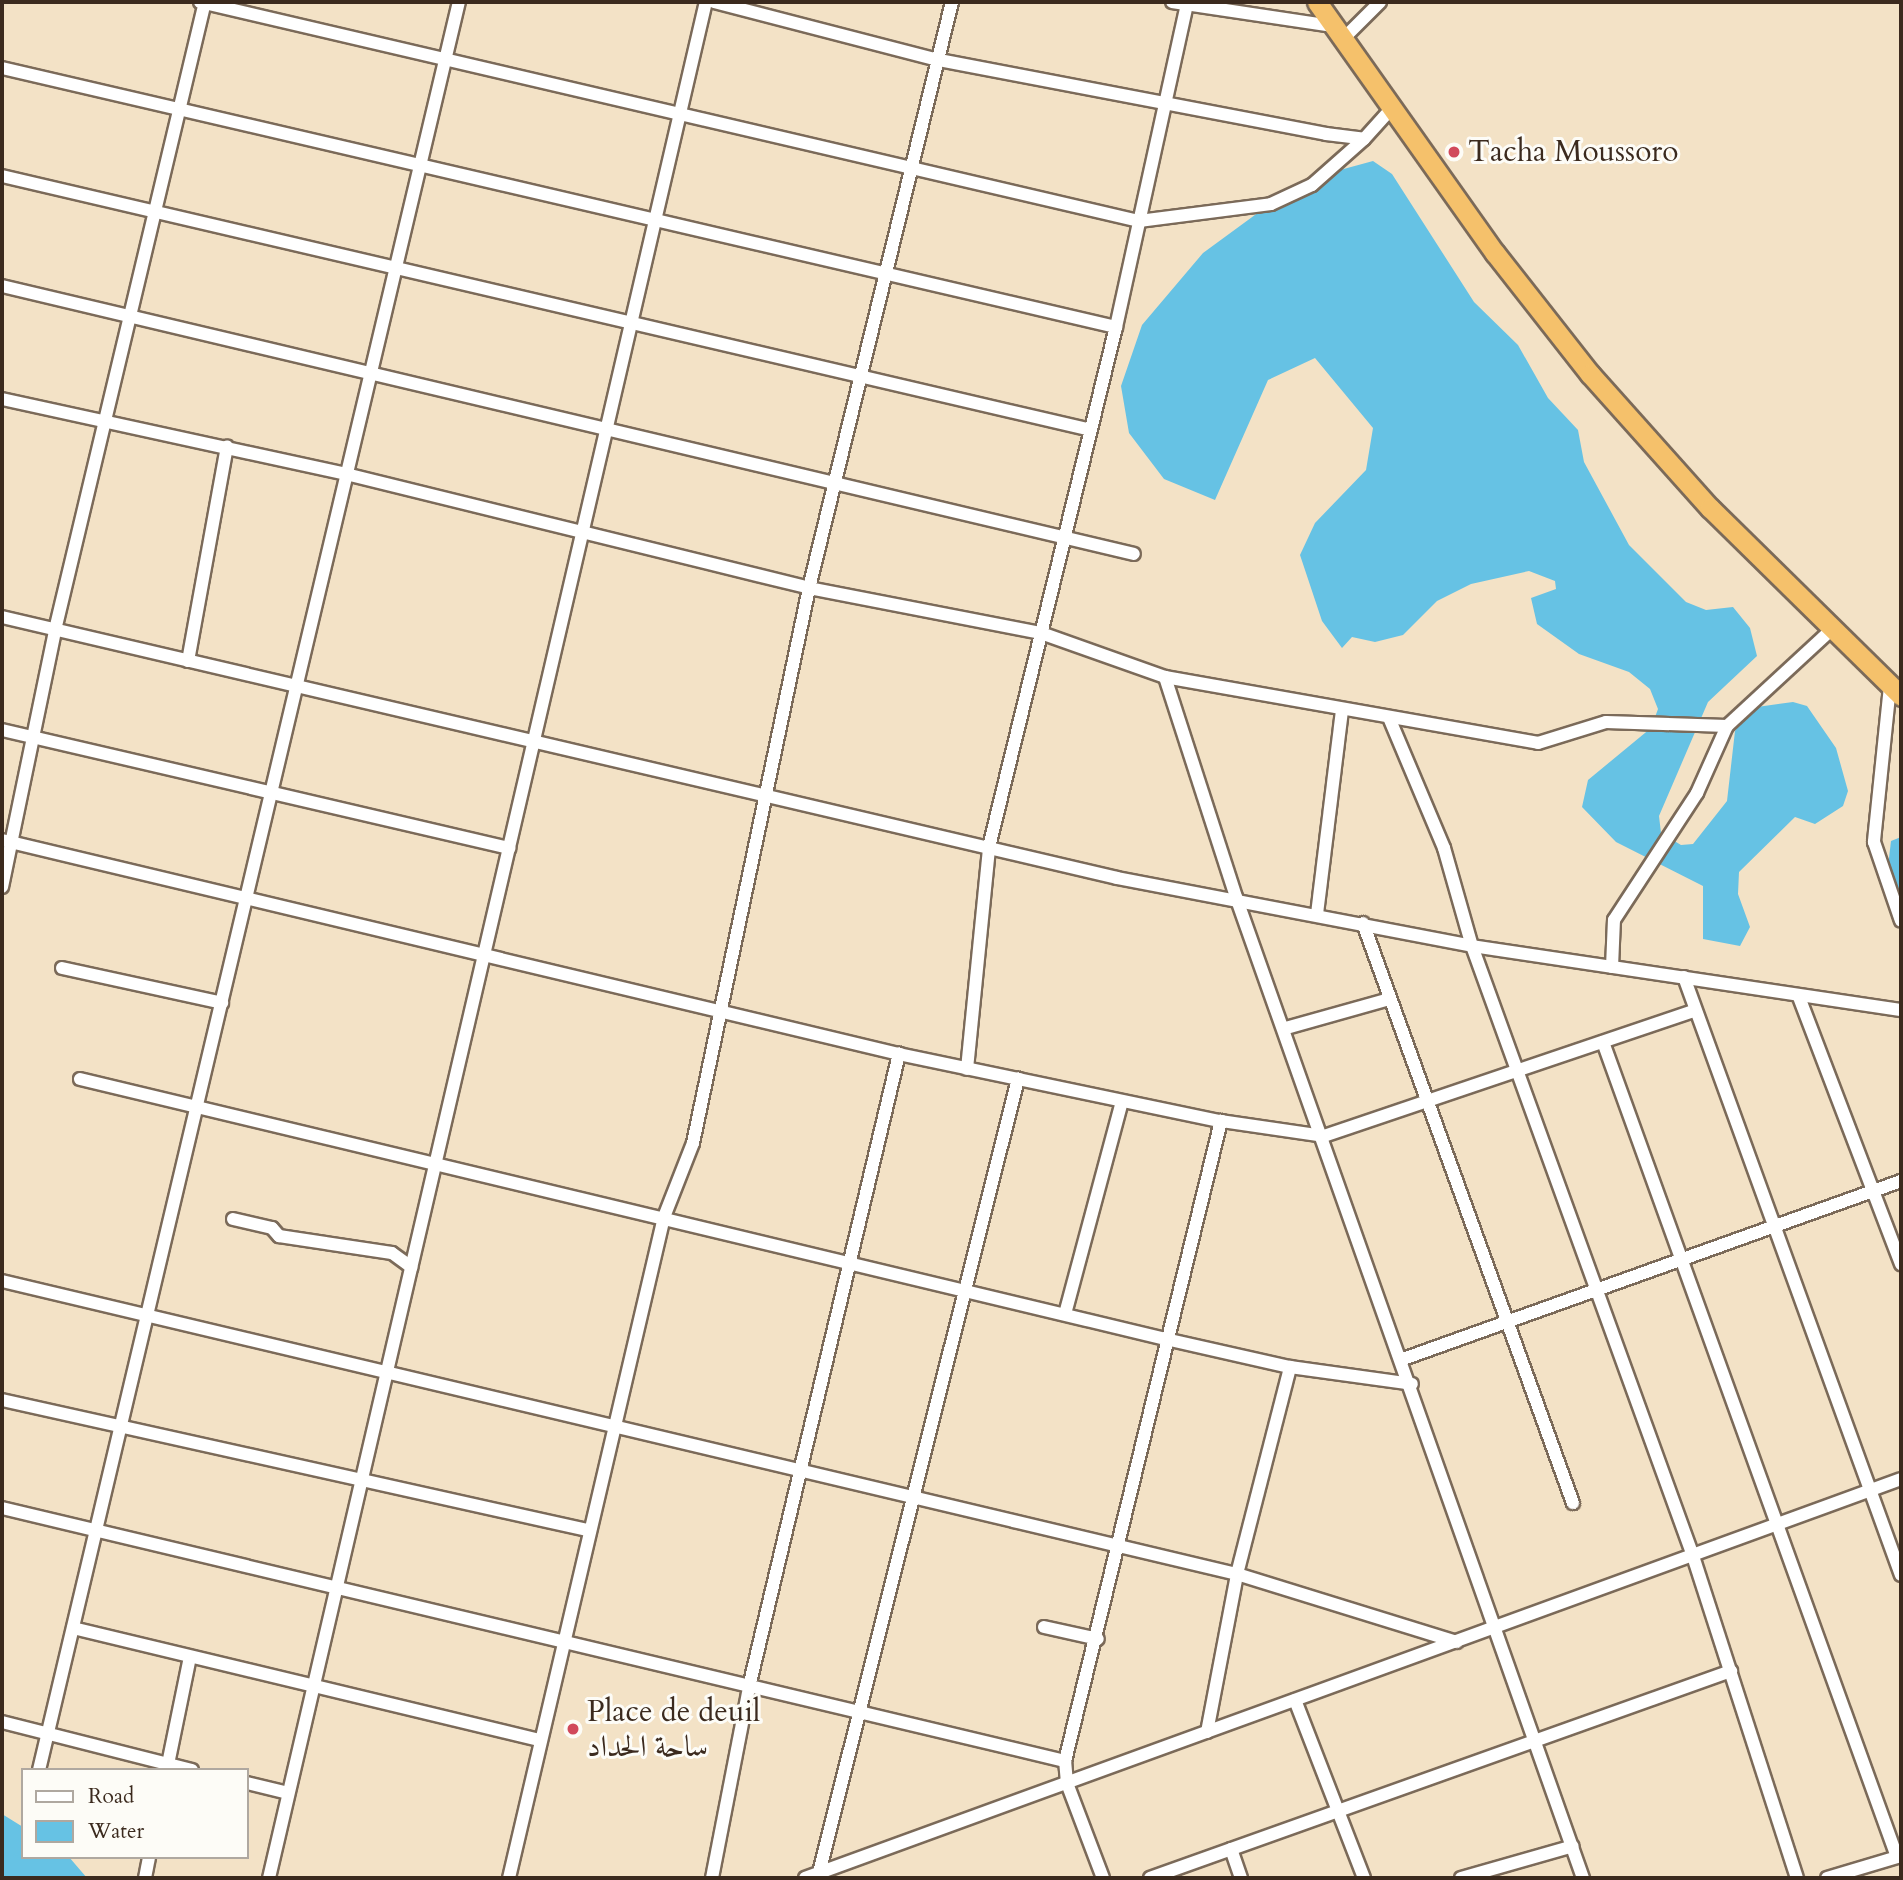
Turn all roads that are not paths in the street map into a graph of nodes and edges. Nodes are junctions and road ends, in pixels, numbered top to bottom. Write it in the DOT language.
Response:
graph roads {
  1 [pos="203,2"];
  2 [pos="459,2"];
  3 [pos="706,2"];
  4 [pos="714,2"];
  5 [pos="952,2"];
  6 [pos="1172,2"];
  7 [pos="1317,2"];
  8 [pos="1330,2"];
  9 [pos="1380,2"];
  10 [pos="1187,5"];
  11 [pos="1341,29"];
  12 [pos="445,58"];
  13 [pos="939,60"];
  14 [pos="2,68"];
  15 [pos="1162,105"];
  16 [pos="1392,108"];
  17 [pos="183,110"];
  18 [pos="680,113"];
  19 [pos="1364,139"];
  20 [pos="419,166"];
  21 [pos="907,167"];
  22 [pos="2,176"];
  23 [pos="157,215"];
  24 [pos="656,221"];
  25 [pos="1139,221"];
  26 [pos="396,266"];
  27 [pos="882,274"];
  28 [pos="2,286"];
  29 [pos="133,317"];
  30 [pos="629,324"];
  31 [pos="1116,327"];
  32 [pos="370,371"];
  33 [pos="859,381"];
  34 [pos="2,399"];
  35 [pos="110,421"];
  36 [pos="605,428"];
  37 [pos="1091,430"];
  38 [pos="226,447"];
  39 [pos="346,474"];
  40 [pos="836,483"];
  41 [pos="581,534"];
  42 [pos="1064,536"];
  43 [pos="1134,554"];
  44 [pos="809,588"];
  45 [pos="2,617"];
  46 [pos="1831,629"];
  47 [pos="55,630"];
  48 [pos="1041,633"];
  49 [pos="188,661"];
  50 [pos="1165,677"];
  51 [pos="298,690"];
  52 [pos="1895,691"];
  53 [pos="1342,710"];
  54 [pos="1390,720"];
  55 [pos="1727,726"];
  56 [pos="2,730"];
  57 [pos="34,738"];
  58 [pos="532,745"];
  59 [pos="271,794"];
  60 [pos="766,797"];
  61 [pos="7,841"];
  62 [pos="989,846"];
  63 [pos="509,848"];
  64 [pos="2,887"];
  65 [pos="1236,897"];
  66 [pos="244,899"];
  67 [pos="1317,914"];
  68 [pos="1901,921"];
  69 [pos="1363,923"];
  70 [pos="1472,946"];
  71 [pos="481,952"];
  72 [pos="1612,967"];
  73 [pos="62,968"];
  74 [pos="1684,977"];
  75 [pos="1799,997"];
  76 [pos="1389,999"];
  77 [pos="222,1003"];
  78 [pos="721,1010"];
  79 [pos="1901,1010"];
  80 [pos="1694,1011"];
  81 [pos="1286,1028"];
  82 [pos="1603,1041"];
  83 [pos="899,1054"];
  84 [pos="967,1069"];
  85 [pos="1517,1071"];
  86 [pos="80,1079"];
  87 [pos="1018,1079"];
  88 [pos="1122,1101"];
  89 [pos="1425,1103"];
  90 [pos="201,1104"];
  91 [pos="1221,1121"];
  92 [pos="1324,1136"];
  93 [pos="436,1164"];
  94 [pos="1901,1181"];
  95 [pos="1874,1190"];
  96 [pos="664,1217"];
  97 [pos="233,1219"];
  98 [pos="1772,1224"];
  99 [pos="1682,1256"];
  100 [pos="851,1262"];
  101 [pos="1901,1264"];
  102 [pos="411,1267"];
  103 [pos="2,1281"];
  104 [pos="1595,1288"];
  105 [pos="965,1290"];
  106 [pos="1065,1314"];
  107 [pos="148,1316"];
  108 [pos="1505,1320"];
  109 [pos="1170,1340"];
  110 [pos="1403,1359"];
  111 [pos="1290,1367"];
  112 [pos="384,1372"];
  113 [pos="1412,1384"];
  114 [pos="2,1400"];
  115 [pos="613,1425"];
  116 [pos="122,1426"];
  117 [pos="801,1469"];
  118 [pos="360,1479"];
  119 [pos="1901,1479"];
  120 [pos="1872,1490"];
  121 [pos="914,1495"];
  122 [pos="1573,1503"];
  123 [pos="2,1508"];
  124 [pos="1782,1523"];
  125 [pos="587,1530"];
  126 [pos="98,1532"];
  127 [pos="1121,1547"];
  128 [pos="1693,1556"];
  129 [pos="1237,1574"];
  130 [pos="1901,1575"];
  131 [pos="335,1586"];
  132 [pos="1044,1627"];
  133 [pos="1498,1627"];
  134 [pos="73,1628"];
  135 [pos="1098,1639"];
  136 [pos="562,1641"];
  137 [pos="1457,1642"];
  138 [pos="190,1657"];
  139 [pos="1731,1671"];
  140 [pos="312,1687"];
  141 [pos="750,1687"];
  142 [pos="1295,1700"];
  143 [pos="859,1712"];
  144 [pos="2,1722"];
  145 [pos="1208,1732"];
  146 [pos="48,1734"];
  147 [pos="540,1740"];
  148 [pos="1538,1740"];
  149 [pos="1065,1761"];
  150 [pos="168,1767"];
  151 [pos="40,1768"];
  152 [pos="248,1783"];
  153 [pos="1067,1783"];
  154 [pos="288,1793"];
  155 [pos="1339,1810"];
  156 [pos="1573,1846"];
  157 [pos="1231,1849"];
  158 [pos="1899,1857"];
  159 [pos="149,1859"];
  160 [pos="819,1873"];
  161 [pos="145,1878"];
  162 [pos="269,1878"];
  163 [pos="509,1878"];
  164 [pos="712,1878"];
  165 [pos="805,1878"];
  166 [pos="1103,1878"];
  167 [pos="1150,1878"];
  168 [pos="1241,1878"];
  169 [pos="1364,1878"];
  170 [pos="1461,1878"];
  171 [pos="1583,1878"];
  172 [pos="1797,1878"];
  173 [pos="1827,1878"];
  1 -- 12 [label="street"];
  1 -- 17 [label="street"];
  2 -- 12 [label="street"];
  3 -- 18 [label="street"];
  4 -- 13 [label="street"];
  5 -- 13 [label="street"];
  6 -- 10 [label="street"];
  7 -- 11 [label="highway"];
  8 -- 11 [label="highway"];
  9 -- 11 [label="street"];
  10 -- 11 [label="street"];
  10 -- 15 [label="street"];
  11 -- 16 [label="highway"];
  12 -- 18 [label="street"];
  12 -- 20 [label="street"];
  13 -- 15 [label="street"];
  13 -- 21 [label="street"];
  14 -- 17 [label="street"];
  15 -- 19 [label="street"];
  15 -- 25 [label="street"];
  16 -- 19 [label="street"];
  16 -- 46 [label="highway"];
  17 -- 20 [label="street"];
  17 -- 23 [label="street"];
  18 -- 21 [label="street"];
  18 -- 24 [label="street"];
  19 -- 25 [label="street"];
  20 -- 24 [label="street"];
  20 -- 26 [label="street"];
  21 -- 25 [label="street"];
  21 -- 27 [label="street"];
  22 -- 23 [label="street"];
  23 -- 26 [label="street"];
  23 -- 29 [label="street"];
  24 -- 27 [label="street"];
  24 -- 30 [label="street"];
  25 -- 31 [label="street"];
  26 -- 30 [label="street"];
  26 -- 32 [label="street"];
  27 -- 31 [label="street"];
  27 -- 33 [label="street"];
  28 -- 29 [label="street"];
  29 -- 32 [label="street"];
  29 -- 35 [label="street"];
  30 -- 33 [label="street"];
  30 -- 36 [label="street"];
  31 -- 37 [label="street"];
  32 -- 36 [label="street"];
  32 -- 39 [label="street"];
  33 -- 37 [label="street"];
  33 -- 40 [label="street"];
  34 -- 35 [label="street"];
  35 -- 38 [label="street"];
  35 -- 47 [label="street"];
  36 -- 40 [label="street"];
  36 -- 41 [label="street"];
  37 -- 42 [label="street"];
  38 -- 39 [label="street"];
  38 -- 49 [label="street"];
  39 -- 41 [label="street"];
  39 -- 51 [label="street"];
  40 -- 42 [label="street"];
  40 -- 44 [label="street"];
  41 -- 44 [label="street"];
  41 -- 58 [label="street"];
  42 -- 43 [label="street"];
  42 -- 48 [label="street"];
  44 -- 48 [label="street"];
  44 -- 60 [label="street"];
  45 -- 47 [label="street"];
  46 -- 52 [label="highway"];
  46 -- 55 [label="street"];
  47 -- 49 [label="street"];
  47 -- 57 [label="street"];
  48 -- 50 [label="street"];
  48 -- 62 [label="street"];
  49 -- 51 [label="street"];
  50 -- 53 [label="street"];
  50 -- 65 [label="street"];
  51 -- 58 [label="street"];
  51 -- 59 [label="street"];
  52 -- 68 [label="street"];
  53 -- 54 [label="street"];
  53 -- 67 [label="street"];
  54 -- 55 [label="street"];
  54 -- 70 [label="street"];
  55 -- 72 [label="street"];
  56 -- 57 [label="street"];
  57 -- 59 [label="street"];
  57 -- 61 [label="street"];
  58 -- 60 [label="street"];
  58 -- 63 [label="street"];
  59 -- 63 [label="street"];
  59 -- 66 [label="street"];
  60 -- 62 [label="street"];
  60 -- 78 [label="street"];
  61 -- 64 [label="street"];
  61 -- 66 [label="street"];
  62 -- 65 [label="street"];
  62 -- 84 [label="street"];
  63 -- 71 [label="street"];
  65 -- 67 [label="street"];
  65 -- 81 [label="street"];
  66 -- 71 [label="street"];
  66 -- 77 [label="street"];
  67 -- 69 [label="street"];
  69 -- 70 [label="street"];
  69 -- 76 [label="street"];
  70 -- 72 [label="street"];
  70 -- 85 [label="street"];
  71 -- 78 [label="street"];
  71 -- 93 [label="street"];
  72 -- 74 [label="street"];
  73 -- 77 [label="street"];
  74 -- 75 [label="street"];
  74 -- 80 [label="street"];
  75 -- 79 [label="street"];
  75 -- 95 [label="street"];
  76 -- 81 [label="street"];
  76 -- 89 [label="street"];
  77 -- 90 [label="street"];
  78 -- 83 [label="street"];
  78 -- 96 [label="street"];
  80 -- 82 [label="street"];
  80 -- 98 [label="street"];
  81 -- 92 [label="street"];
  82 -- 85 [label="street"];
  82 -- 99 [label="street"];
  83 -- 84 [label="street"];
  83 -- 100 [label="street"];
  84 -- 87 [label="street"];
  85 -- 89 [label="street"];
  85 -- 104 [label="street"];
  86 -- 90 [label="street"];
  87 -- 88 [label="street"];
  87 -- 105 [label="street"];
  88 -- 91 [label="street"];
  88 -- 106 [label="street"];
  89 -- 92 [label="street"];
  89 -- 108 [label="street"];
  90 -- 93 [label="street"];
  90 -- 107 [label="street"];
  91 -- 92 [label="street"];
  91 -- 109 [label="street"];
  92 -- 110 [label="street"];
  93 -- 96 [label="street"];
  93 -- 102 [label="street"];
  94 -- 95 [label="street"];
  95 -- 98 [label="street"];
  95 -- 101 [label="street"];
  96 -- 100 [label="street"];
  96 -- 115 [label="street"];
  97 -- 102 [label="street"];
  98 -- 99 [label="street"];
  98 -- 120 [label="street"];
  99 -- 104 [label="street"];
  99 -- 124 [label="street"];
  100 -- 105 [label="street"];
  100 -- 117 [label="street"];
  102 -- 112 [label="street"];
  103 -- 107 [label="street"];
  104 -- 108 [label="street"];
  104 -- 128 [label="street"];
  105 -- 106 [label="street"];
  105 -- 121 [label="street"];
  106 -- 109 [label="street"];
  107 -- 112 [label="street"];
  107 -- 116 [label="street"];
  108 -- 110 [label="street"];
  108 -- 122 [label="street"];
  109 -- 111 [label="street"];
  109 -- 127 [label="street"];
  110 -- 113 [label="street"];
  111 -- 113 [label="street"];
  111 -- 129 [label="street"];
  112 -- 115 [label="street"];
  112 -- 118 [label="street"];
  113 -- 133 [label="street"];
  114 -- 116 [label="street"];
  115 -- 117 [label="street"];
  115 -- 125 [label="street"];
  116 -- 118 [label="street"];
  116 -- 126 [label="street"];
  117 -- 121 [label="street"];
  117 -- 141 [label="street"];
  118 -- 125 [label="street"];
  118 -- 131 [label="street"];
  119 -- 120 [label="street"];
  120 -- 124 [label="street"];
  120 -- 130 [label="street"];
  121 -- 127 [label="street"];
  121 -- 143 [label="street"];
  123 -- 126 [label="street"];
  124 -- 128 [label="street"];
  124 -- 158 [label="street"];
  125 -- 136 [label="street"];
  126 -- 131 [label="street"];
  126 -- 134 [label="street"];
  127 -- 129 [label="street"];
  127 -- 135 [label="street"];
  128 -- 133 [label="street"];
  128 -- 139 [label="street"];
  129 -- 137 [label="street"];
  129 -- 145 [label="street"];
  131 -- 136 [label="street"];
  131 -- 140 [label="street"];
  132 -- 135 [label="street"];
  133 -- 137 [label="street"];
  133 -- 148 [label="street"];
  134 -- 138 [label="street"];
  134 -- 146 [label="street"];
  135 -- 149 [label="street"];
  136 -- 141 [label="street"];
  136 -- 147 [label="street"];
  137 -- 142 [label="street"];
  138 -- 140 [label="street"];
  138 -- 150 [label="street"];
  139 -- 148 [label="street"];
  139 -- 172 [label="street"];
  140 -- 147 [label="street"];
  140 -- 154 [label="street"];
  141 -- 143 [label="street"];
  141 -- 164 [label="street"];
  142 -- 145 [label="street"];
  142 -- 155 [label="street"];
  143 -- 149 [label="street"];
  143 -- 160 [label="street"];
  144 -- 146 [label="street"];
  145 -- 153 [label="street"];
  146 -- 150 [label="street"];
  146 -- 151 [label="street"];
  147 -- 163 [label="street"];
  148 -- 155 [label="street"];
  148 -- 156 [label="street"];
  149 -- 153 [label="street"];
  152 -- 154 [label="street"];
  153 -- 160 [label="street"];
  153 -- 166 [label="street"];
  154 -- 162 [label="street"];
  155 -- 157 [label="street"];
  155 -- 169 [label="street"];
  156 -- 170 [label="street"];
  156 -- 171 [label="street"];
  157 -- 167 [label="street"];
  157 -- 168 [label="street"];
  158 -- 173 [label="street"];
  159 -- 161 [label="street"];
  160 -- 165 [label="street"];
}
